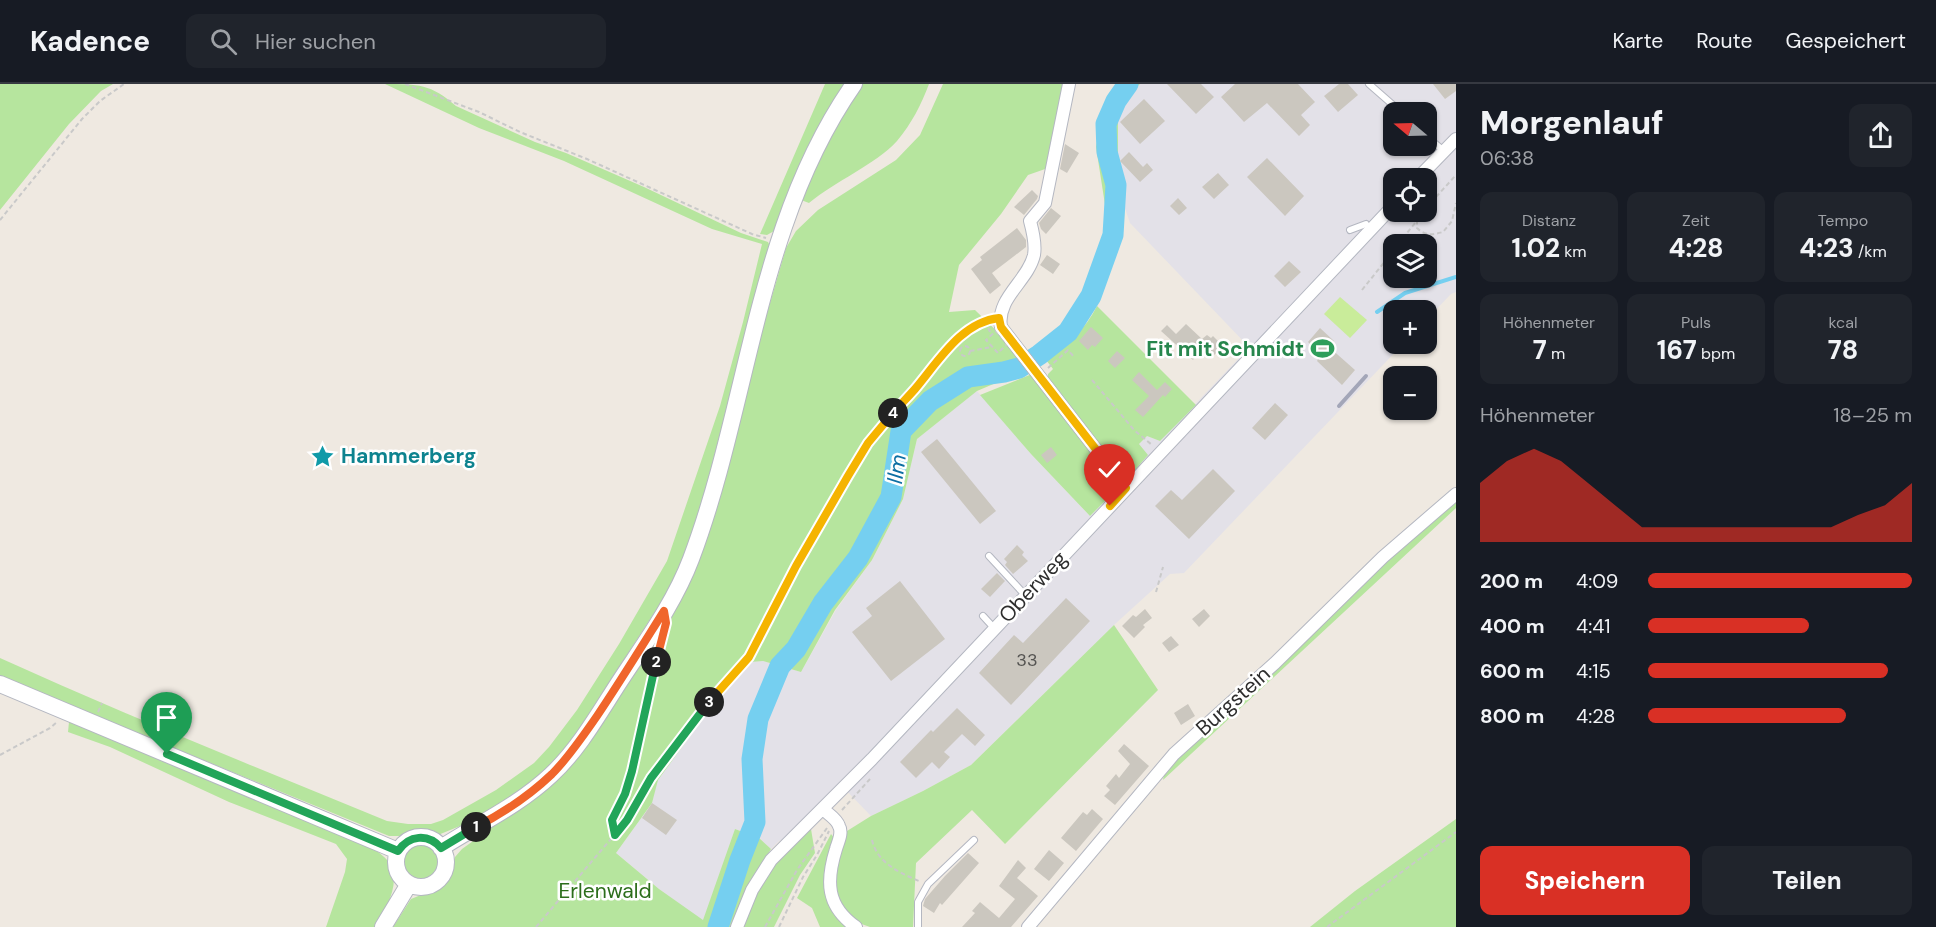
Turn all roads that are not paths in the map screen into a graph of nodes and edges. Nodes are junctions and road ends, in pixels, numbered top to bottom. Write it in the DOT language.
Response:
graph roads {
  1 [pos="854,84"];
  2 [pos="1069,84"];
  3 [pos="1369,84"];
  4 [pos="1390,102"];
  5 [pos="1456,139"];
  6 [pos="1437,145"];
  7 [pos="1444,151"];
  8 [pos="1428,168"];
  9 [pos="1383,214"];
  10 [pos="1360,217"];
  11 [pos="1368,226"];
  12 [pos="1350,230"];
  13 [pos="1126,488"];
  14 [pos="1456,494"];
  15 [pos="989,556"];
  16 [pos="1026,595"];
  17 [pos="983,616"];
  18 [pos="994,628"];
  19 [pos="0,684"];
  20 [pos="823,809"];
  21 [pos="974,840"];
  22 [pos="441,848"];
  23 [pos="398,851"];
  24 [pos="409,884"];
  25 [pos="383,927"];
  26 [pos="737,927"];
  27 [pos="856,927"];
  28 [pos="918,927"];
  29 [pos="1028,927"];
  1 -- 22 [label="main road"];
  2 -- 13 [label="street"];
  3 -- 4 [label="lane"];
  5 -- 7 [label="street"];
  6 -- 7 [label="lane"];
  7 -- 8 [label="street"];
  9 -- 11 [label="street, Oberweg"];
  10 -- 11 [label="lane"];
  11 -- 12 [label="lane"];
  11 -- 13 [label="street, Oberweg"];
  13 -- 16 [label="street, Oberweg"];
  14 -- 29 [label="street, Burgstein"];
  15 -- 16 [label="lane"];
  16 -- 18 [label="street, Oberweg"];
  17 -- 18 [label="lane"];
  18 -- 20 [label="street, Oberweg"];
  19 -- 23 [label="main road"];
  20 -- 26 [label="street, Oberweg"];
  20 -- 27 [label="street"];
  21 -- 28 [label="lane"];
  22 -- 23 [label="main road"];
  22 -- 24 [label="main road"];
  23 -- 24 [label="main road"];
  24 -- 25 [label="main road"];
}
